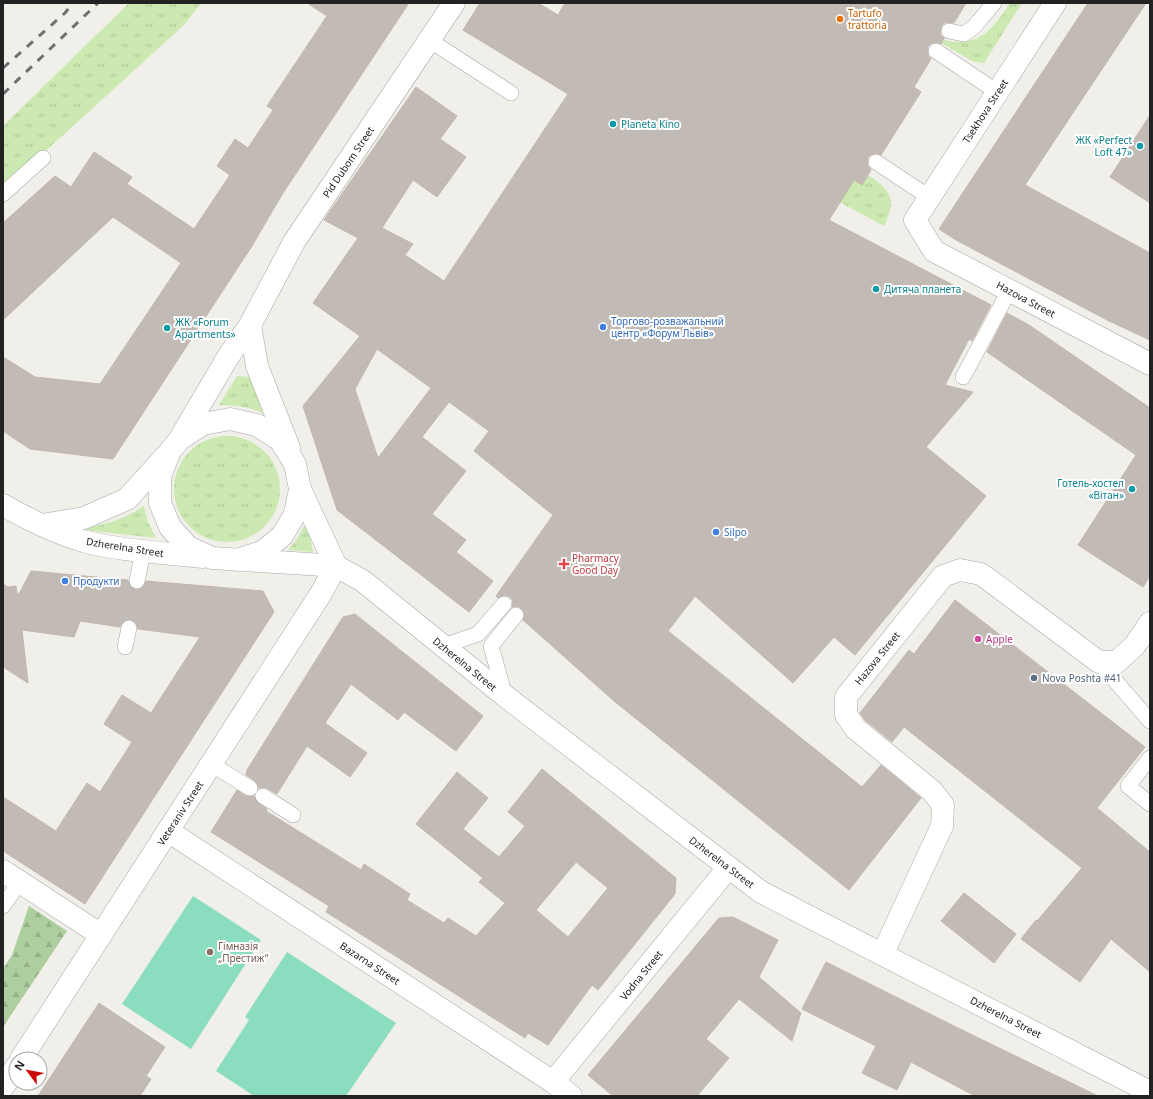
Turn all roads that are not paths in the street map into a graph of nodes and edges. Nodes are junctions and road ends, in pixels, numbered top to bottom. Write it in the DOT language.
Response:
graph roads {
  1 [pos="454,3"];
  2 [pos="994,3"];
  3 [pos="1055,3"];
  4 [pos="949,31"];
  5 [pos="429,40"];
  6 [pos="936,51"];
  7 [pos="997,92"];
  8 [pos="511,93"];
  9 [pos="43,158"];
  10 [pos="876,162"];
  11 [pos="3,194"];
  12 [pos="929,197"];
  13 [pos="915,220"];
  14 [pos="1010,291"];
  15 [pos="250,326"];
  16 [pos="1150,364"];
  17 [pos="963,377"];
  18 [pos="175,445"];
  19 [pos="295,464"];
  20 [pos="300,489"];
  21 [pos="3,505"];
  22 [pos="39,525"];
  23 [pos="143,551"];
  24 [pos="212,558"];
  25 [pos="238,560"];
  26 [pos="336,566"];
  27 [pos="137,581"];
  28 [pos="504,604"];
  29 [pos="516,615"];
  30 [pos="1150,623"];
  31 [pos="129,628"];
  32 [pos="443,646"];
  33 [pos="125,647"];
  34 [pos="1099,662"];
  35 [pos="505,696"];
  36 [pos="1150,721"];
  37 [pos="1150,758"];
  38 [pos="211,764"];
  39 [pos="250,788"];
  40 [pos="263,796"];
  41 [pos="1150,804"];
  42 [pos="293,815"];
  43 [pos="168,831"];
  44 [pos="728,868"];
  45 [pos="11,876"];
  46 [pos="3,906"];
  47 [pos="102,935"];
  48 [pos="883,953"];
  49 [pos="26,1051"];
  50 [pos="553,1082"];
  51 [pos="1150,1092"];
  52 [pos="571,1096"];
  1 -- 5 [label="street, Pid Dubom Street"];
  2 -- 4 [label="lane"];
  3 -- 7 [label="street, Tsekhova Street"];
  5 -- 8 [label="lane"];
  5 -- 15 [label="street, Pid Dubom Street"];
  6 -- 7 [label="lane"];
  7 -- 12 [label="street, Tsekhova Street"];
  9 -- 11 [label="lane"];
  10 -- 12 [label="lane"];
  12 -- 13 [label="street, Tsekhova Street"];
  13 -- 14 [label="street, Hazova Street"];
  14 -- 16 [label="street, Hazova Street"];
  14 -- 17 [label="lane"];
  15 -- 18 [label="street, Pid Dubom Street"];
  15 -- 19 [label="street"];
  18 -- 19 [label="street"];
  18 -- 22 [label="street"];
  18 -- 24 [label="street"];
  19 -- 20 [label="street"];
  20 -- 25 [label="street"];
  20 -- 26 [label="street"];
  21 -- 22 [label="street, Dzherelna Street"];
  22 -- 23 [label="street, Dzherelna Street"];
  23 -- 24 [label="street, Dzherelna Street"];
  23 -- 27 [label="lane"];
  24 -- 25 [label="street"];
  25 -- 26 [label="street, Dzherelna Street"];
  26 -- 32 [label="street, Dzherelna Street"];
  26 -- 38 [label="street, Veteraniv Street"];
  28 -- 32 [label="lane"];
  29 -- 35 [label="lane"];
  30 -- 34 [label="street"];
  31 -- 33 [label="lane"];
  32 -- 35 [label="street, Dzherelna Street"];
  34 -- 36 [label="lane"];
  34 -- 48 [label="street, Hazova Street"];
  35 -- 44 [label="street, Dzherelna Street"];
  37 -- 41 [label="lane"];
  38 -- 39 [label="lane"];
  38 -- 43 [label="street, Veteraniv Street"];
  40 -- 42 [label="lane"];
  43 -- 47 [label="street, Veteraniv Street"];
  43 -- 50 [label="street, Bazarna Street"];
  44 -- 48 [label="street, Dzherelna Street"];
  44 -- 50 [label="street, Vodna Street"];
  45 -- 46 [label="lane"];
  45 -- 47 [label="street"];
  47 -- 49 [label="street, Veteraniv Street"];
  48 -- 51 [label="street, Dzherelna Street"];
  50 -- 52 [label="street, Bazarna Street"];
}
